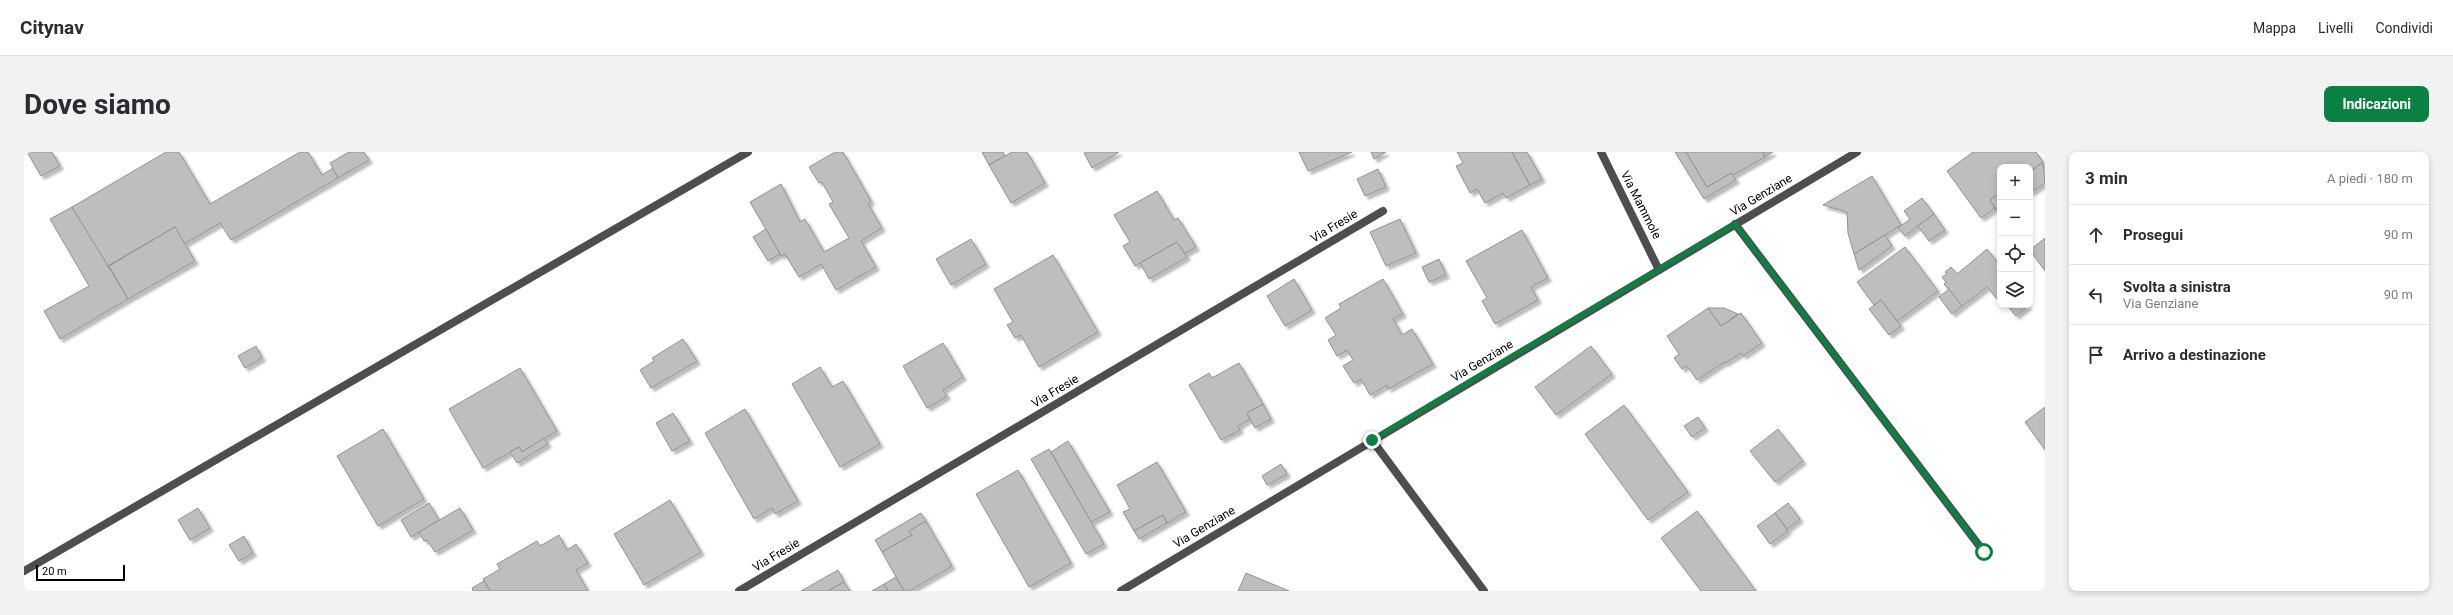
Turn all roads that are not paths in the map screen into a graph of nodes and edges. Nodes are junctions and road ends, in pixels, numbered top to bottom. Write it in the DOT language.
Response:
graph roads {
  1 [pos="748,152"];
  2 [pos="1600,152"];
  3 [pos="1857,152"];
  4 [pos="1383,211"];
  5 [pos="1735,224"];
  6 [pos="1659,270"];
  7 [pos="1372,440"];
  8 [pos="1984,552"];
  9 [pos="24,571"];
  10 [pos="739,591"];
  11 [pos="1120,591"];
  12 [pos="1484,591"];
  1 -- 9 [label="street"];
  2 -- 6 [label="street, Via Mammole"];
  3 -- 5 [label="street, Via Genziane"];
  4 -- 10 [label="street, Via Fresie"];
  5 -- 6 [label="street, Via Genziane"];
  5 -- 8 [label="street"];
  6 -- 7 [label="street, Via Genziane"];
  7 -- 11 [label="street, Via Genziane"];
  7 -- 12 [label="street"];
}
